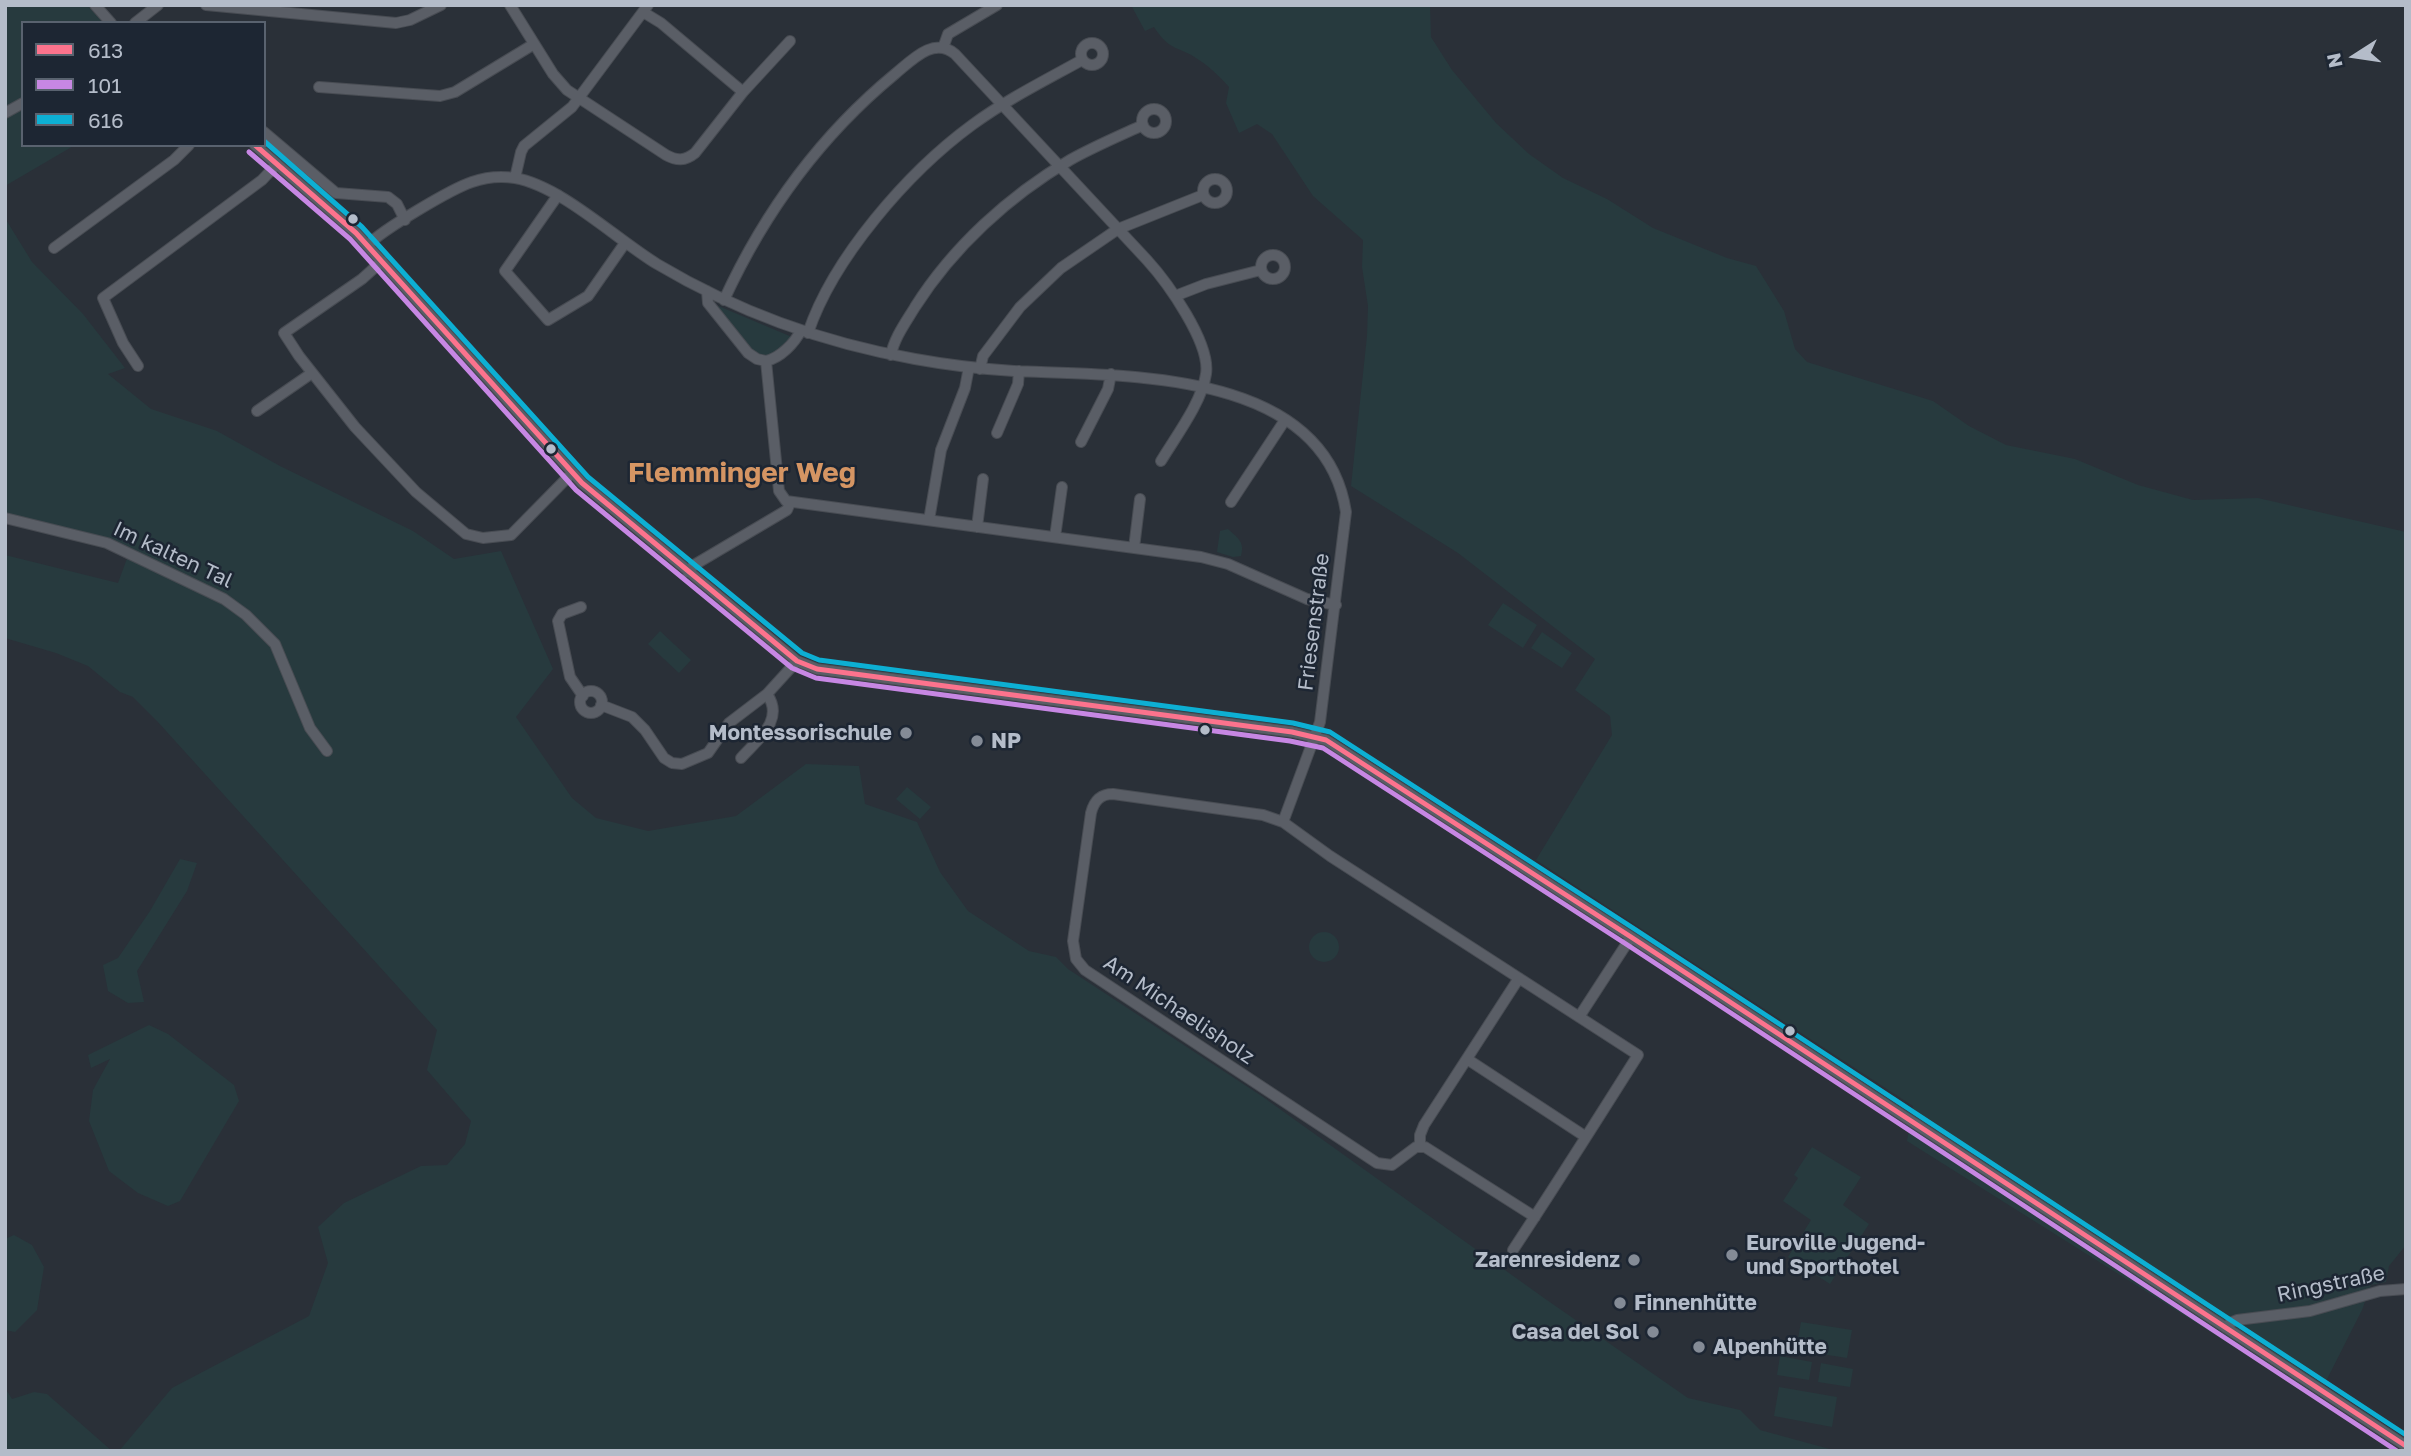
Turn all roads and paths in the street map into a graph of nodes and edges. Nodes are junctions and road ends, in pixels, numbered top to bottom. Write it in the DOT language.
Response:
graph roads {
  1 [pos="95,5"];
  2 [pos="158,5"];
  3 [pos="206,5"];
  4 [pos="441,5"];
  5 [pos="510,5"];
  6 [pos="997,5"];
  7 [pos="646,8"];
  8 [pos="109,21"];
  9 [pos="138,21"];
  10 [pos="790,41"];
  11 [pos="534,44"];
  12 [pos="943,48"];
  13 [pos="1082,60"];
  14 [pos="319,87"];
  15 [pos="743,92"];
  16 [pos="578,99"];
  17 [pos="21,104"];
  18 [pos="1002,104"];
  19 [pos="5,113"];
  20 [pos="1143,125"];
  21 [pos="266,134"];
  22 [pos="187,147"];
  23 [pos="257,147"];
  24 [pos="277,164"];
  25 [pos="1060,166"];
  26 [pos="515,178"];
  27 [pos="558,195"];
  28 [pos="1203,195"];
  29 [pos="405,220"];
  30 [pos="1118,229"];
  31 [pos="625,243"];
  32 [pos="368,245"];
  33 [pos="54,248"];
  34 [pos="382,261"];
  35 [pos="1262,270"];
  36 [pos="707,291"];
  37 [pos="1175,296"];
  38 [pos="724,300"];
  39 [pos="804,332"];
  40 [pos="891,355"];
  41 [pos="766,361"];
  42 [pos="138,366"];
  43 [pos="975,368"];
  44 [pos="1019,371"];
  45 [pos="312,373"];
  46 [pos="1111,374"];
  47 [pos="1202,388"];
  48 [pos="257,411"];
  49 [pos="1285,420"];
  50 [pos="997,433"];
  51 [pos="1081,442"];
  52 [pos="1161,461"];
  53 [pos="572,473"];
  54 [pos="984,479"];
  55 [pos="1062,487"];
  56 [pos="1140,499"];
  57 [pos="1231,502"];
  58 [pos="790,503"];
  59 [pos="5,517"];
  60 [pos="929,520"];
  61 [pos="977,527"];
  62 [pos="1055,537"];
  63 [pos="1133,548"];
  64 [pos="688,572"];
  65 [pos="1336,605"];
  66 [pos="581,607"];
  67 [pos="797,661"];
  68 [pos="767,694"];
  69 [pos="1315,737"];
  70 [pos="327,751"];
  71 [pos="741,758"];
  72 [pos="1283,822"];
  73 [pos="1631,937"];
  74 [pos="1519,978"];
  75 [pos="1578,1017"];
  76 [pos="1467,1059"];
  77 [pos="1586,1137"];
  78 [pos="1420,1145"];
  79 [pos="1535,1217"];
  80 [pos="1513,1250"];
  81 [pos="2406,1289"];
  82 [pos="2227,1328"];
  83 [pos="2406,1446"];
  1 -- 8 [label="street"];
  2 -- 9 [label="street"];
  3 -- 4 [label="street"];
  5 -- 11 [label="street"];
  6 -- 12 [label="street"];
  7 -- 15 [label="street"];
  7 -- 16 [label="street"];
  10 -- 15 [label="street"];
  11 -- 14 [label="street"];
  11 -- 16 [label="street"];
  12 -- 18 [label="street"];
  12 -- 38 [label="street"];
  13 -- 18 [label="street"];
  15 -- 16 [label="street"];
  16 -- 26 [label="street"];
  17 -- 19 [label="street"];
  18 -- 25 [label="street"];
  18 -- 39 [label="street"];
  20 -- 25 [label="street"];
  21 -- 29 [label="street"];
  22 -- 33 [label="street"];
  23 -- 24 [label="street"];
  24 -- 32 [label="street"];
  24 -- 42 [label="street"];
  25 -- 30 [label="street"];
  25 -- 40 [label="street"];
  26 -- 27 [label="street"];
  26 -- 29 [label="street"];
  27 -- 31 [label="street"];
  27 -- 31 [label="street"];
  28 -- 30 [label="street"];
  29 -- 32 [label="street"];
  30 -- 37 [label="street"];
  30 -- 43 [label="street"];
  31 -- 36 [label="street"];
  32 -- 34 [label="street"];
  34 -- 45 [label="street"];
  34 -- 53 [label="street"];
  35 -- 37 [label="street"];
  36 -- 38 [label="street"];
  36 -- 41 [label="street"];
  37 -- 47 [label="street"];
  38 -- 39 [label="street"];
  39 -- 40 [label="street"];
  39 -- 41 [label="street"];
  40 -- 43 [label="street"];
  41 -- 58 [label="street"];
  43 -- 44 [label="street"];
  43 -- 60 [label="street"];
  44 -- 46 [label="street"];
  44 -- 50 [label="street"];
  45 -- 48 [label="street"];
  45 -- 53 [label="street"];
  46 -- 47 [label="street"];
  46 -- 51 [label="street"];
  47 -- 49 [label="street"];
  47 -- 52 [label="street"];
  49 -- 57 [label="street"];
  49 -- 65 [label="street, Friesenstraße"];
  53 -- 64 [label="street"];
  54 -- 61 [label="street"];
  55 -- 62 [label="street"];
  56 -- 63 [label="street"];
  58 -- 60 [label="street"];
  58 -- 64 [label="street"];
  59 -- 70 [label="street, Im kalten Tal"];
  60 -- 61 [label="street"];
  61 -- 62 [label="street"];
  62 -- 63 [label="street"];
  63 -- 65 [label="street"];
  64 -- 67 [label="street"];
  65 -- 69 [label="street, Friesenstraße"];
  66 -- 68 [label="street"];
  67 -- 68 [label="street"];
  67 -- 69 [label="street"];
  68 -- 71 [label="street"];
  69 -- 72 [label="street"];
  69 -- 73 [label="street"];
  72 -- 74 [label="street, Am Michaelisholz"];
  72 -- 78 [label="street, Am Michaelisholz"];
  73 -- 75 [label="street"];
  73 -- 82 [label="street"];
  74 -- 75 [label="street, Am Michaelisholz"];
  74 -- 76 [label="street"];
  75 -- 77 [label="street, Am Michaelisholz"];
  76 -- 77 [label="street"];
  76 -- 78 [label="street"];
  77 -- 79 [label="street, Am Michaelisholz"];
  78 -- 79 [label="street"];
  79 -- 80 [label="street, Am Michaelisholz"];
  81 -- 82 [label="street, Ringstraße"];
  82 -- 83 [label="street"];
}
